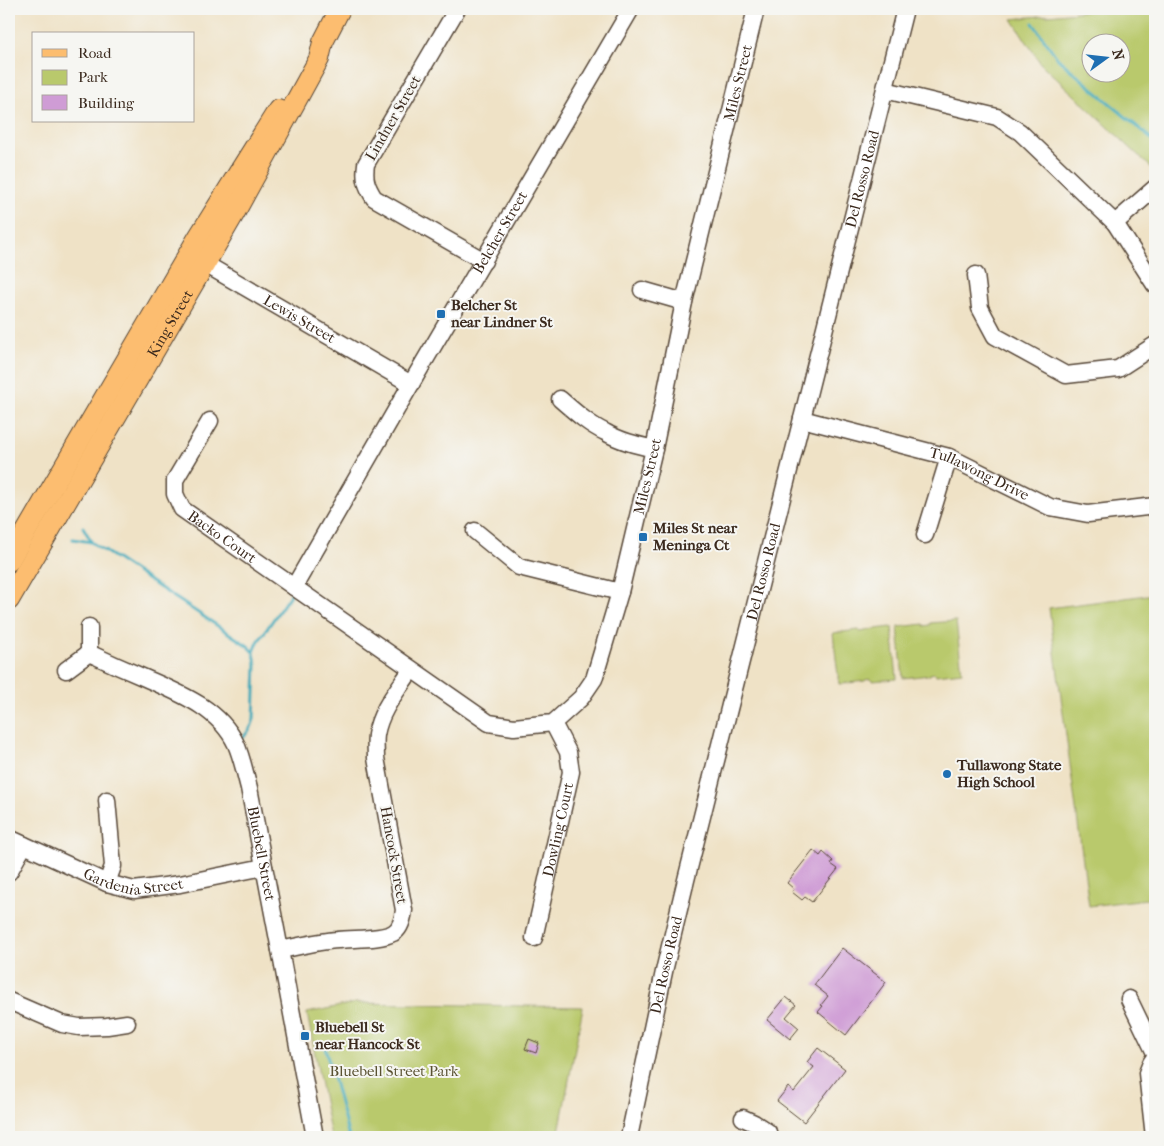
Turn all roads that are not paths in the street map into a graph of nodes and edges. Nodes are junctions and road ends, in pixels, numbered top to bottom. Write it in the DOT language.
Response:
graph roads {
  1 [pos="340,9"];
  2 [pos="457,9"];
  3 [pos="631,9"];
  4 [pos="756,9"];
  5 [pos="905,9"];
  6 [pos="885,90"];
  7 [pos="1155,188"];
  8 [pos="1115,223"];
  9 [pos="197,259"];
  10 [pos="484,261"];
  11 [pos="976,275"];
  12 [pos="1155,285"];
  13 [pos="642,290"];
  14 [pos="684,302"];
  15 [pos="1155,345"];
  16 [pos="411,384"];
  17 [pos="560,399"];
  18 [pos="802,419"];
  19 [pos="210,421"];
  20 [pos="654,450"];
  21 [pos="949,457"];
  22 [pos="1155,506"];
  23 [pos="475,532"];
  24 [pos="925,535"];
  25 [pos="9,561"];
  26 [pos="294,587"];
  27 [pos="620,592"];
  28 [pos="9,600"];
  29 [pos="88,628"];
  30 [pos="89,653"];
  31 [pos="66,670"];
  32 [pos="411,670"];
  33 [pos="553,723"];
  34 [pos="107,800"];
  35 [pos="9,838"];
  36 [pos="24,845"];
  37 [pos="264,867"];
  38 [pos="9,872"];
  39 [pos="107,883"];
  40 [pos="534,938"];
  41 [pos="280,950"];
  42 [pos="1129,999"];
  43 [pos="9,1001"];
  44 [pos="127,1024"];
  45 [pos="1155,1053"];
  46 [pos="1155,1057"];
  47 [pos="743,1118"];
  48 [pos="768,1132"];
  49 [pos="315,1137"];
  50 [pos="629,1137"];
  51 [pos="1154,1137"];
  1 -- 9 [label="main road, King Street"];
  2 -- 10 [label="street, Lindner Street"];
  3 -- 10 [label="street, Belcher Street"];
  4 -- 14 [label="street, Miles Street"];
  5 -- 6 [label="street, Del Rosso Road"];
  6 -- 8 [label="street"];
  6 -- 18 [label="street, Del Rosso Road"];
  7 -- 8 [label="street"];
  8 -- 12 [label="street"];
  9 -- 16 [label="street, Lewis Street"];
  9 -- 25 [label="main road, King Street"];
  9 -- 28 [label="main road, King Street"];
  10 -- 16 [label="street, Belcher Street"];
  11 -- 15 [label="street"];
  13 -- 14 [label="street"];
  14 -- 20 [label="street, Miles Street"];
  16 -- 26 [label="street, Belcher Street"];
  17 -- 20 [label="street"];
  18 -- 21 [label="street, Tullawong Drive"];
  18 -- 50 [label="street, Del Rosso Road"];
  19 -- 26 [label="street, Backo Court"];
  20 -- 27 [label="street, Miles Street"];
  21 -- 22 [label="street, Tullawong Drive"];
  21 -- 24 [label="street"];
  23 -- 27 [label="street"];
  26 -- 32 [label="street"];
  27 -- 33 [label="street, Miles Street"];
  29 -- 30 [label="street"];
  30 -- 31 [label="street"];
  30 -- 37 [label="street, Bluebell Street"];
  32 -- 33 [label="street"];
  32 -- 41 [label="street, Hancock Street"];
  33 -- 40 [label="street, Dowling Court"];
  34 -- 39 [label="street"];
  35 -- 36 [label="street, Gardenia Street"];
  36 -- 38 [label="street"];
  36 -- 39 [label="street, Gardenia Street"];
  37 -- 39 [label="street, Gardenia Street"];
  37 -- 41 [label="street, Bluebell Street"];
  41 -- 49 [label="street, Bluebell Street"];
  42 -- 45 [label="street"];
  43 -- 44 [label="street"];
  46 -- 51 [label="street"];
  47 -- 48 [label="street"];
}
